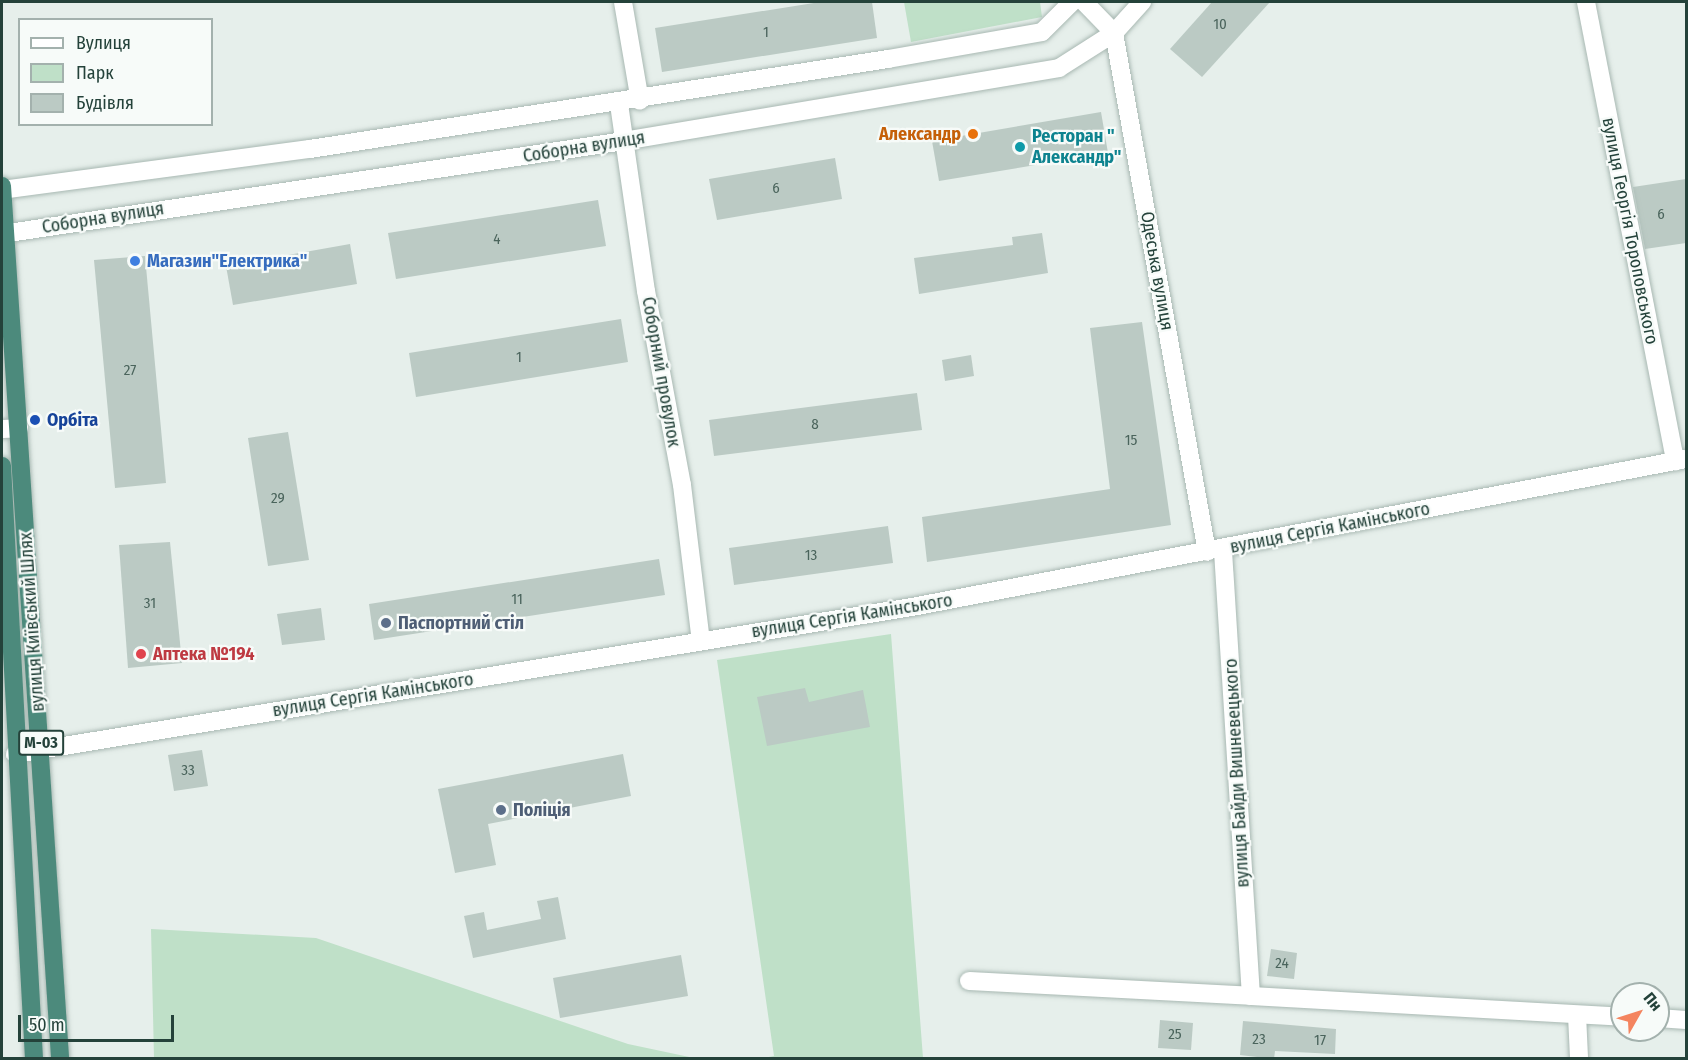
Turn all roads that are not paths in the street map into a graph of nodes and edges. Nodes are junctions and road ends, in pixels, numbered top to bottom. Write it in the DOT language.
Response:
graph roads {
  1 [pos="624,2"];
  2 [pos="1072,2"];
  3 [pos="1084,2"];
  4 [pos="1142,2"];
  5 [pos="1586,2"];
  6 [pos="1114,33"];
  7 [pos="640,101"];
  8 [pos="618,104"];
  9 [pos="624,141"];
  10 [pos="2,189"];
  11 [pos="3,234"];
  12 [pos="10,428"];
  13 [pos="1681,460"];
  14 [pos="2,466"];
  15 [pos="1215,550"];
  16 [pos="700,641"];
  17 [pos="41,750"];
  18 [pos="15,754"];
  19 [pos="969,981"];
  20 [pos="1251,996"];
  21 [pos="1577,1015"];
  22 [pos="1610,1016"];
  23 [pos="1670,1019"];
  24 [pos="1686,1020"];
  25 [pos="34,1059"];
  26 [pos="60,1059"];
  27 [pos="1579,1059"];
  1 -- 7 [label="street"];
  2 -- 7 [label="street, Соборна вулиця"];
  3 -- 6 [label="street"];
  4 -- 6 [label="street, Соборна вулиця"];
  5 -- 13 [label="street, вулиця Георгія Тороповського"];
  6 -- 9 [label="street, Соборна вулиця"];
  6 -- 15 [label="street, Одеська вулиця"];
  7 -- 8 [label="street, Соборна вулиця"];
  8 -- 9 [label="street, Соборний провулок"];
  8 -- 10 [label="street, Соборна вулиця"];
  9 -- 11 [label="street, Соборна вулиця"];
  9 -- 16 [label="street, Соборний провулок"];
  10 -- 11 [label="highway, вулиця Київський Шлях / М-03"];
  11 -- 12 [label="highway, вулиця Київський Шлях / М-03"];
  12 -- 17 [label="highway, вулиця Київський Шлях / М-03"];
  13 -- 15 [label="street, вулиця Сергія Камінського"];
  14 -- 18 [label="highway, вулиця Київський Шлях / М-03"];
  15 -- 16 [label="street, вулиця Сергія Камінського"];
  15 -- 20 [label="street, вулиця Байди Вишневецького"];
  16 -- 17 [label="street, вулиця Сергія Камінського"];
  17 -- 18 [label="street, вулиця Сергія Камінського"];
  17 -- 26 [label="highway, вулиця Київський Шлях / М-03"];
  18 -- 25 [label="highway, вулиця Київський Шлях / М-03"];
  19 -- 20 [label="street"];
  20 -- 21 [label="street"];
  21 -- 22 [label="street"];
  21 -- 27 [label="street"];
  23 -- 24 [label="street"];
}
